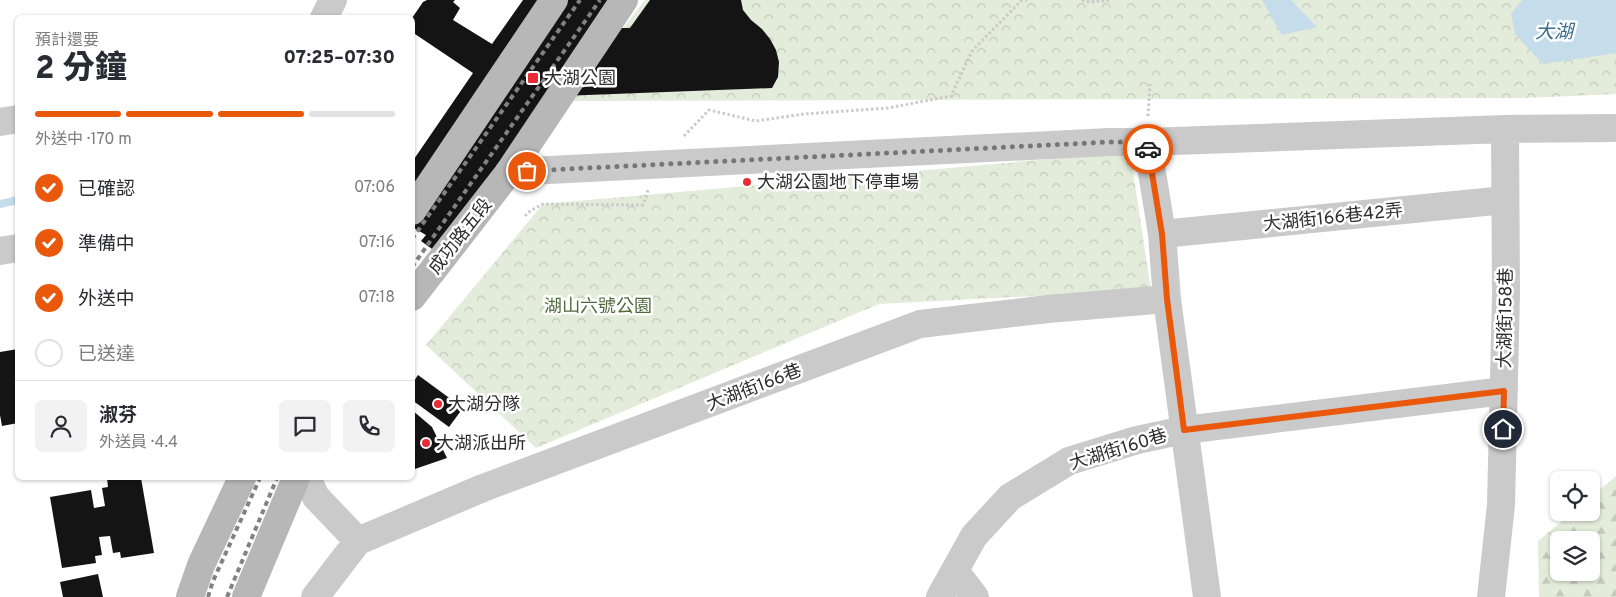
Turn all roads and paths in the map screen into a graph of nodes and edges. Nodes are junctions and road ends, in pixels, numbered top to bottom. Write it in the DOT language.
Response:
graph roads {
  1 [pos="333,0"];
  2 [pos="554,0"];
  3 [pos="624,0"];
  4 [pos="1027,0"];
  5 [pos="1082,0"];
  6 [pos="1111,0"];
  7 [pos="326,15"];
  8 [pos="1150,84"];
  9 [pos="15,120"];
  10 [pos="0,122"];
  11 [pos="1505,128"];
  12 [pos="1616,128"];
  13 [pos="1147,142"];
  14 [pos="656,165"];
  15 [pos="509,172"];
  16 [pos="421,186"];
  17 [pos="1505,200"];
  18 [pos="415,203"];
  19 [pos="525,216"];
  20 [pos="1162,234"];
  21 [pos="15,248"];
  22 [pos="0,251"];
  23 [pos="415,294"];
  24 [pos="1167,299"];
  25 [pos="1504,391"];
  26 [pos="1184,430"];
  27 [pos="241,480"];
  28 [pos="295,480"];
  29 [pos="308,480"];
  30 [pos="358,541"];
  31 [pos="956,571"];
  32 [pos="190,597"];
  33 [pos="246,597"];
  34 [pos="314,597"];
  35 [pos="940,597"];
  36 [pos="975,597"];
  37 [pos="1207,597"];
  38 [pos="1491,597"];
  1 -- 7 [label="street"];
  2 -- 16 [label="main road"];
  3 -- 15 [label="main road, 成功路五段"];
  4 -- 14 [label="path"];
  5 -- 6 [label="path"];
  8 -- 13 [label="path"];
  9 -- 10 [label="street"];
  11 -- 12 [label="street"];
  11 -- 13 [label="street"];
  11 -- 17 [label="street, 大湖街158巷"];
  13 -- 14 [label="street"];
  13 -- 20 [label="street"];
  14 -- 15 [label="street"];
  14 -- 19 [label="path"];
  15 -- 23 [label="main road, 成功路五段"];
  16 -- 18 [label="main road"];
  17 -- 20 [label="street, 大湖街166巷42弄"];
  17 -- 25 [label="street, 大湖街158巷"];
  20 -- 24 [label="street"];
  21 -- 22 [label="street"];
  24 -- 26 [label="street"];
  24 -- 30 [label="street, 大湖街166巷"];
  25 -- 26 [label="street, 大湖街160巷"];
  25 -- 38 [label="street, 大湖街158巷"];
  26 -- 31 [label="street, 大湖街160巷"];
  26 -- 37 [label="street"];
  27 -- 32 [label="main road"];
  28 -- 33 [label="main road"];
  29 -- 30 [label="street"];
  30 -- 34 [label="street"];
  31 -- 35 [label="street, 大湖街160巷"];
  31 -- 36 [label="street"];
}
